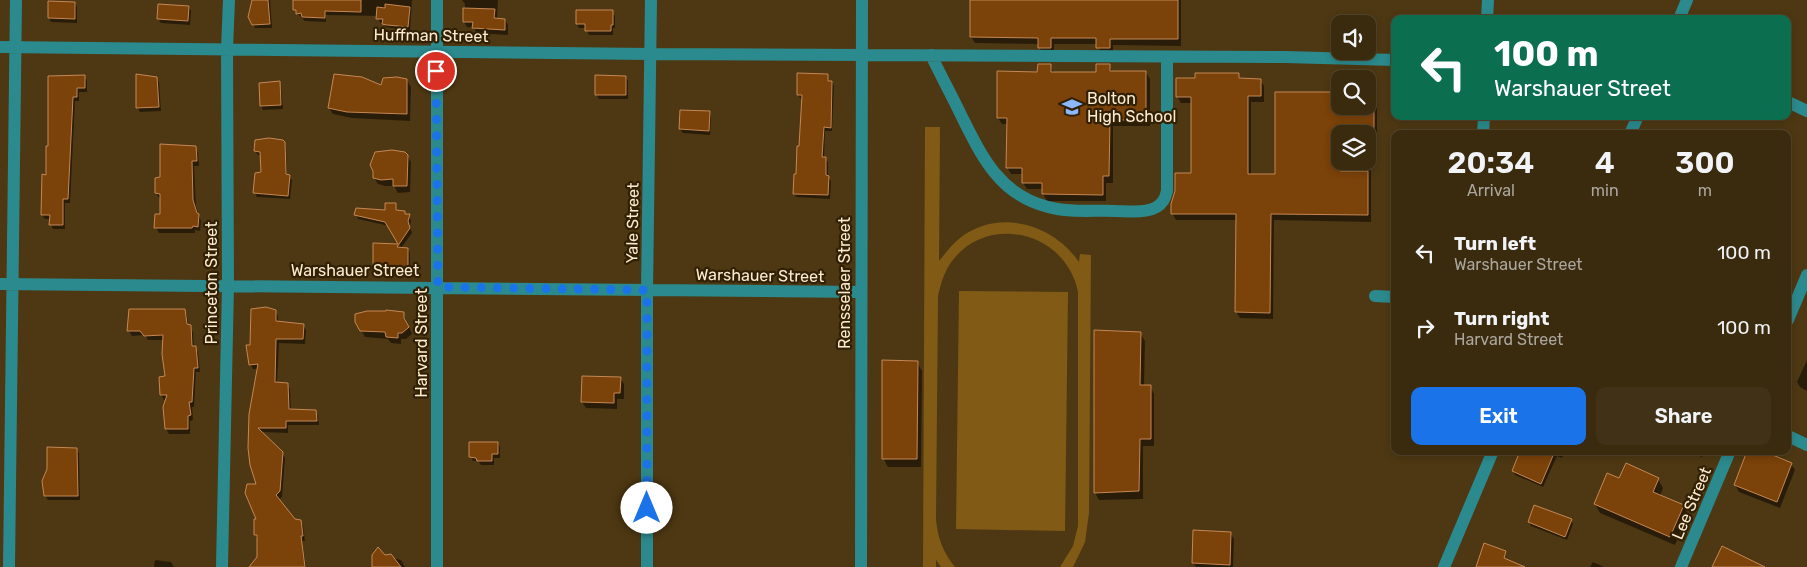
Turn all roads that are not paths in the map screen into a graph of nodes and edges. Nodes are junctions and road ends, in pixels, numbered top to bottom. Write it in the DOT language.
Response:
graph roads {
  1 [pos="16,0"];
  2 [pos="228,0"];
  3 [pos="437,0"];
  4 [pos="651,0"];
  5 [pos="862,0"];
  6 [pos="1488,0"];
  7 [pos="1687,0"];
  8 [pos="1487,15"];
  9 [pos="1681,15"];
  10 [pos="0,47"];
  11 [pos="15,47"];
  12 [pos="227,49"];
  13 [pos="436,52"];
  14 [pos="650,54"];
  15 [pos="861,55"];
  16 [pos="931,55"];
  17 [pos="1167,56"];
  18 [pos="1391,60"];
  19 [pos="1791,103"];
  20 [pos="1807,111"];
  21 [pos="1807,275"];
  22 [pos="6,284"];
  23 [pos="228,285"];
  24 [pos="438,287"];
  25 [pos="647,290"];
  26 [pos="861,292"];
  27 [pos="1375,296"];
  28 [pos="1391,296"];
  29 [pos="1791,313"];
  30 [pos="1791,437"];
  31 [pos="1807,445"];
  32 [pos="1482,455"];
  33 [pos="1490,455"];
  34 [pos="1728,455"];
  35 [pos="1482,476"];
  36 [pos="9,567"];
  37 [pos="222,567"];
  38 [pos="437,567"];
  39 [pos="647,567"];
  40 [pos="860,567"];
  41 [pos="1444,567"];
  42 [pos="1681,567"];
  1 -- 11 [label="street"];
  2 -- 12 [label="street, Princeton Street"];
  3 -- 13 [label="street, Harvard Street"];
  4 -- 14 [label="street, Yale Street"];
  5 -- 15 [label="street, Rensselaer Street"];
  6 -- 8 [label="street"];
  7 -- 9 [label="street"];
  10 -- 11 [label="street, Huffman Street"];
  11 -- 12 [label="street, Huffman Street"];
  11 -- 22 [label="street"];
  12 -- 13 [label="street, Huffman Street"];
  12 -- 23 [label="street, Princeton Street"];
  13 -- 14 [label="street, Huffman Street"];
  13 -- 24 [label="street, Harvard Street"];
  14 -- 15 [label="street, Huffman Street"];
  14 -- 25 [label="street, Yale Street"];
  15 -- 16 [label="street, Huffman Street"];
  15 -- 26 [label="street, Rensselaer Street"];
  16 -- 17 [label="street, Huffman Street"];
  16 -- 17 [label="street"];
  17 -- 18 [label="street, Huffman Street"];
  19 -- 20 [label="street"];
  21 -- 29 [label="street"];
  22 -- 23 [label="street, Warshauer Street"];
  22 -- 36 [label="street"];
  23 -- 24 [label="street, Warshauer Street"];
  23 -- 37 [label="street, Princeton Street"];
  24 -- 25 [label="street, Warshauer Street"];
  24 -- 38 [label="street, Harvard Street"];
  25 -- 26 [label="street, Warshauer Street"];
  25 -- 39 [label="street, Yale Street"];
  26 -- 40 [label="street, Rensselaer Street"];
  27 -- 28 [label="street"];
  30 -- 31 [label="street"];
  32 -- 35 [label="street"];
  33 -- 35 [label="street"];
  34 -- 42 [label="street, Lee Street"];
  35 -- 41 [label="street"];
}
